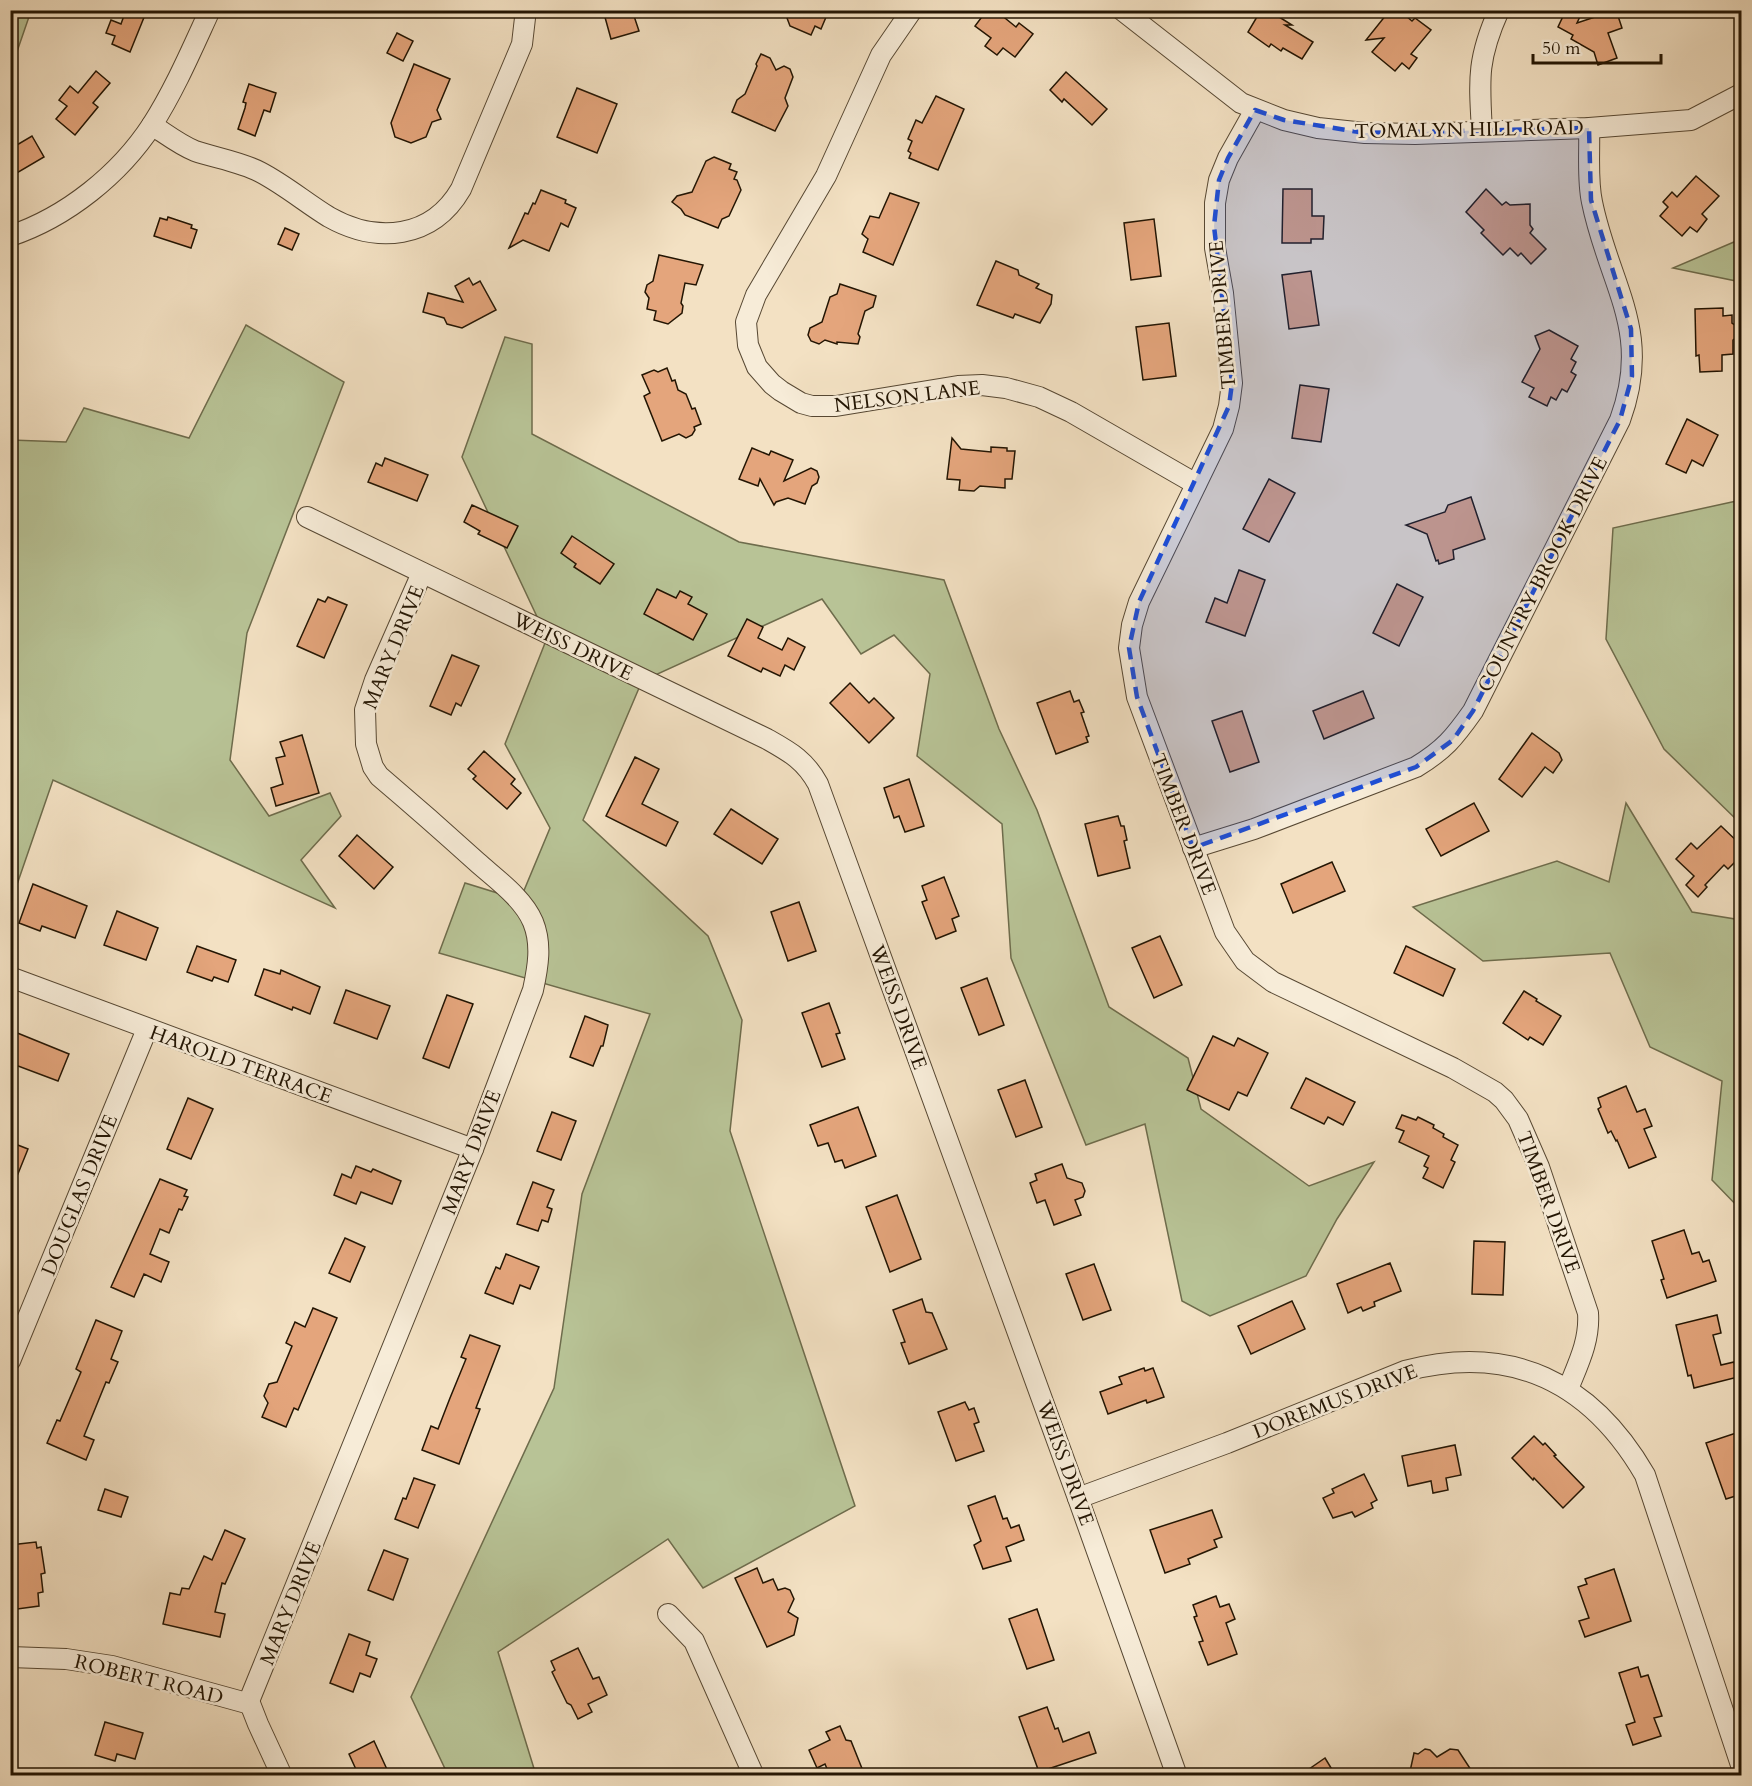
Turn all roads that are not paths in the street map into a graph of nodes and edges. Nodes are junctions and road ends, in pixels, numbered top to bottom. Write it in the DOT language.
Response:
graph roads {
  1 [pos="210,10"];
  2 [pos="912,10"];
  3 [pos="1122,10"];
  4 [pos="1499,10"];
  5 [pos="525,18"];
  6 [pos="1739,95"];
  7 [pos="1255,110"];
  8 [pos="152,125"];
  9 [pos="1589,128"];
  10 [pos="1482,131"];
  11 [pos="10,236"];
  12 [pos="1196,484"];
  13 [pos="307,516"];
  14 [pos="422,573"];
  15 [pos="1193,848"];
  16 [pos="10,977"];
  17 [pos="147,1029"];
  18 [pos="472,1149"];
  19 [pos="10,1361"];
  20 [pos="1568,1389"];
  21 [pos="1078,1498"];
  22 [pos="668,1614"];
  23 [pos="10,1657"];
  24 [pos="250,1704"];
  25 [pos="1742,1768"];
  26 [pos="282,1776"];
  27 [pos="754,1776"];
  28 [pos="1177,1776"];
  1 -- 8 [label="street"];
  2 -- 12 [label="street, NELSON LANE"];
  3 -- 7 [label="street, TOMALYN HILL ROAD"];
  4 -- 10 [label="street"];
  5 -- 8 [label="street"];
  6 -- 9 [label="street, TOMALYN HILL ROAD"];
  7 -- 10 [label="street, TOMALYN HILL ROAD"];
  7 -- 12 [label="street, TIMBER DRIVE"];
  8 -- 11 [label="street"];
  9 -- 10 [label="street, TOMALYN HILL ROAD"];
  9 -- 15 [label="street, COUNTRY BROOK DRIVE"];
  12 -- 15 [label="street, TIMBER DRIVE"];
  13 -- 14 [label="street, WEISS DRIVE"];
  14 -- 18 [label="street, MARY DRIVE"];
  14 -- 21 [label="street, WEISS DRIVE"];
  15 -- 20 [label="street, TIMBER DRIVE"];
  16 -- 17 [label="street, HAROLD TERRACE"];
  17 -- 18 [label="street, HAROLD TERRACE"];
  17 -- 19 [label="street, DOUGLAS DRIVE"];
  18 -- 24 [label="street, MARY DRIVE"];
  20 -- 21 [label="street, DOREMUS DRIVE"];
  20 -- 25 [label="street, DOREMUS DRIVE"];
  21 -- 28 [label="street, WEISS DRIVE"];
  22 -- 27 [label="street"];
  23 -- 24 [label="street, ROBERT ROAD"];
  24 -- 26 [label="street"];
}
